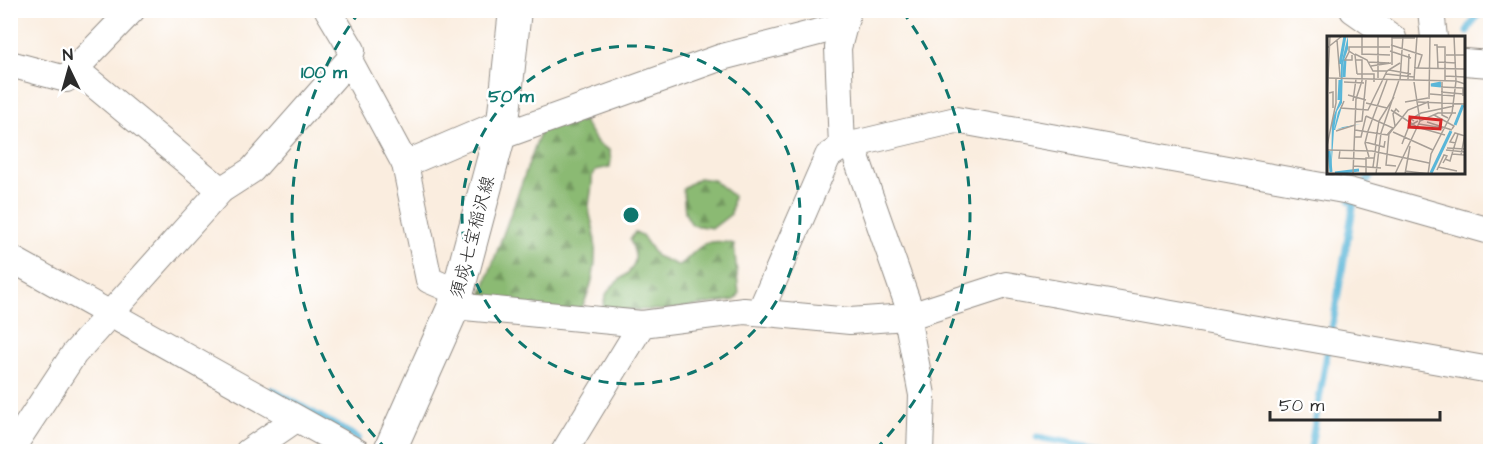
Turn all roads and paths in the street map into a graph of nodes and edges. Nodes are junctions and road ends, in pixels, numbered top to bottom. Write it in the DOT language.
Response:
graph roads {
  1 [pos="132,10"];
  2 [pos="328,10"];
  3 [pos="514,10"];
  4 [pos="1353,10"];
  5 [pos="1431,10"];
  6 [pos="832,20"];
  7 [pos="1391,36"];
  8 [pos="1434,36"];
  9 [pos="349,60"];
  10 [pos="1465,62"];
  11 [pos="10,64"];
  12 [pos="1491,64"];
  13 [pos="75,69"];
  14 [pos="501,129"];
  15 [pos="847,146"];
  16 [pos="405,164"];
  17 [pos="1355,182"];
  18 [pos="221,190"];
  19 [pos="1491,231"];
  20 [pos="10,258"];
  21 [pos="455,299"];
  22 [pos="760,312"];
  23 [pos="111,314"];
  24 [pos="910,317"];
  25 [pos="642,324"];
  26 [pos="1491,370"];
  27 [pos="296,419"];
  28 [pos="10,451"];
  29 [pos="248,452"];
  30 [pos="357,452"];
  31 [pos="389,452"];
  32 [pos="564,452"];
  33 [pos="920,452"];
  1 -- 13 [label="street"];
  2 -- 9 [label="street"];
  3 -- 14 [label="main road, 須成七宝稲沢線"];
  4 -- 7 [label="street"];
  5 -- 8 [label="street"];
  6 -- 14 [label="street"];
  6 -- 15 [label="street"];
  9 -- 16 [label="street"];
  9 -- 18 [label="street"];
  10 -- 12 [label="street"];
  11 -- 13 [label="street"];
  13 -- 18 [label="street"];
  14 -- 16 [label="street"];
  14 -- 21 [label="main road, 須成七宝稲沢線"];
  15 -- 17 [label="street"];
  15 -- 22 [label="street"];
  15 -- 24 [label="street"];
  16 -- 21 [label="street"];
  17 -- 19 [label="street"];
  18 -- 23 [label="street"];
  20 -- 23 [label="street"];
  21 -- 25 [label="street"];
  21 -- 31 [label="main road, 須成七宝稲沢線"];
  22 -- 24 [label="street"];
  22 -- 25 [label="street"];
  23 -- 27 [label="street"];
  23 -- 28 [label="street"];
  24 -- 26 [label="street"];
  24 -- 33 [label="street"];
  25 -- 32 [label="street"];
  27 -- 29 [label="street"];
  27 -- 30 [label="street"];
}
